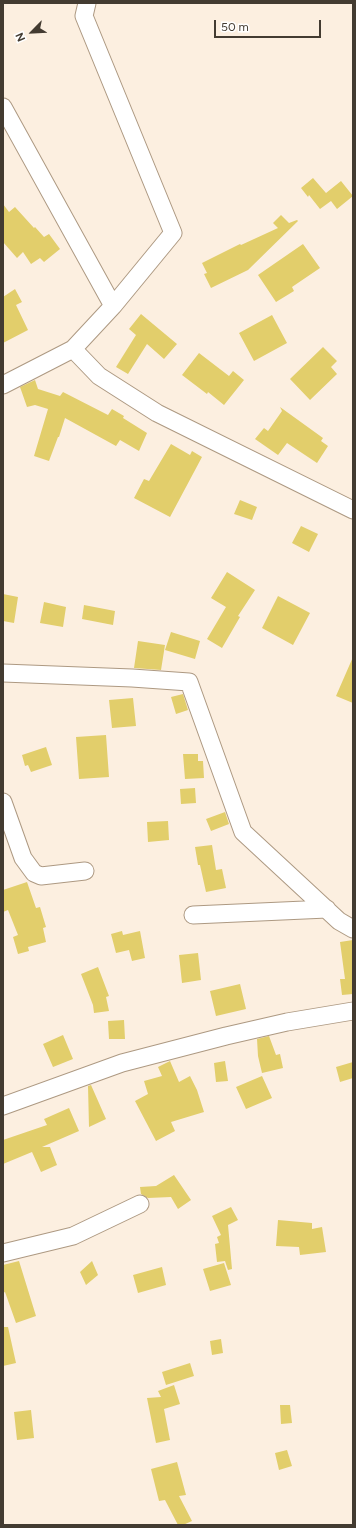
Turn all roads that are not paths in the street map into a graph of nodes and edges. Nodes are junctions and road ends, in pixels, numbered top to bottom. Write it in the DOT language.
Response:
graph roads {
  1 [pos="87,3"];
  2 [pos="3,107"];
  3 [pos="113,306"];
  4 [pos="73,349"];
  5 [pos="3,385"];
  6 [pos="353,510"];
  7 [pos="3,673"];
  8 [pos="3,804"];
  9 [pos="85,871"];
  10 [pos="327,909"];
  11 [pos="193,915"];
  12 [pos="353,929"];
  13 [pos="353,1011"];
  14 [pos="3,1106"];
  15 [pos="140,1204"];
  16 [pos="3,1253"];
  1 -- 3 [label="street"];
  2 -- 3 [label="street"];
  3 -- 4 [label="street"];
  4 -- 5 [label="street"];
  4 -- 6 [label="street"];
  7 -- 10 [label="street"];
  8 -- 9 [label="street"];
  10 -- 11 [label="street"];
  10 -- 12 [label="street"];
  13 -- 14 [label="street"];
  15 -- 16 [label="street"];
}
